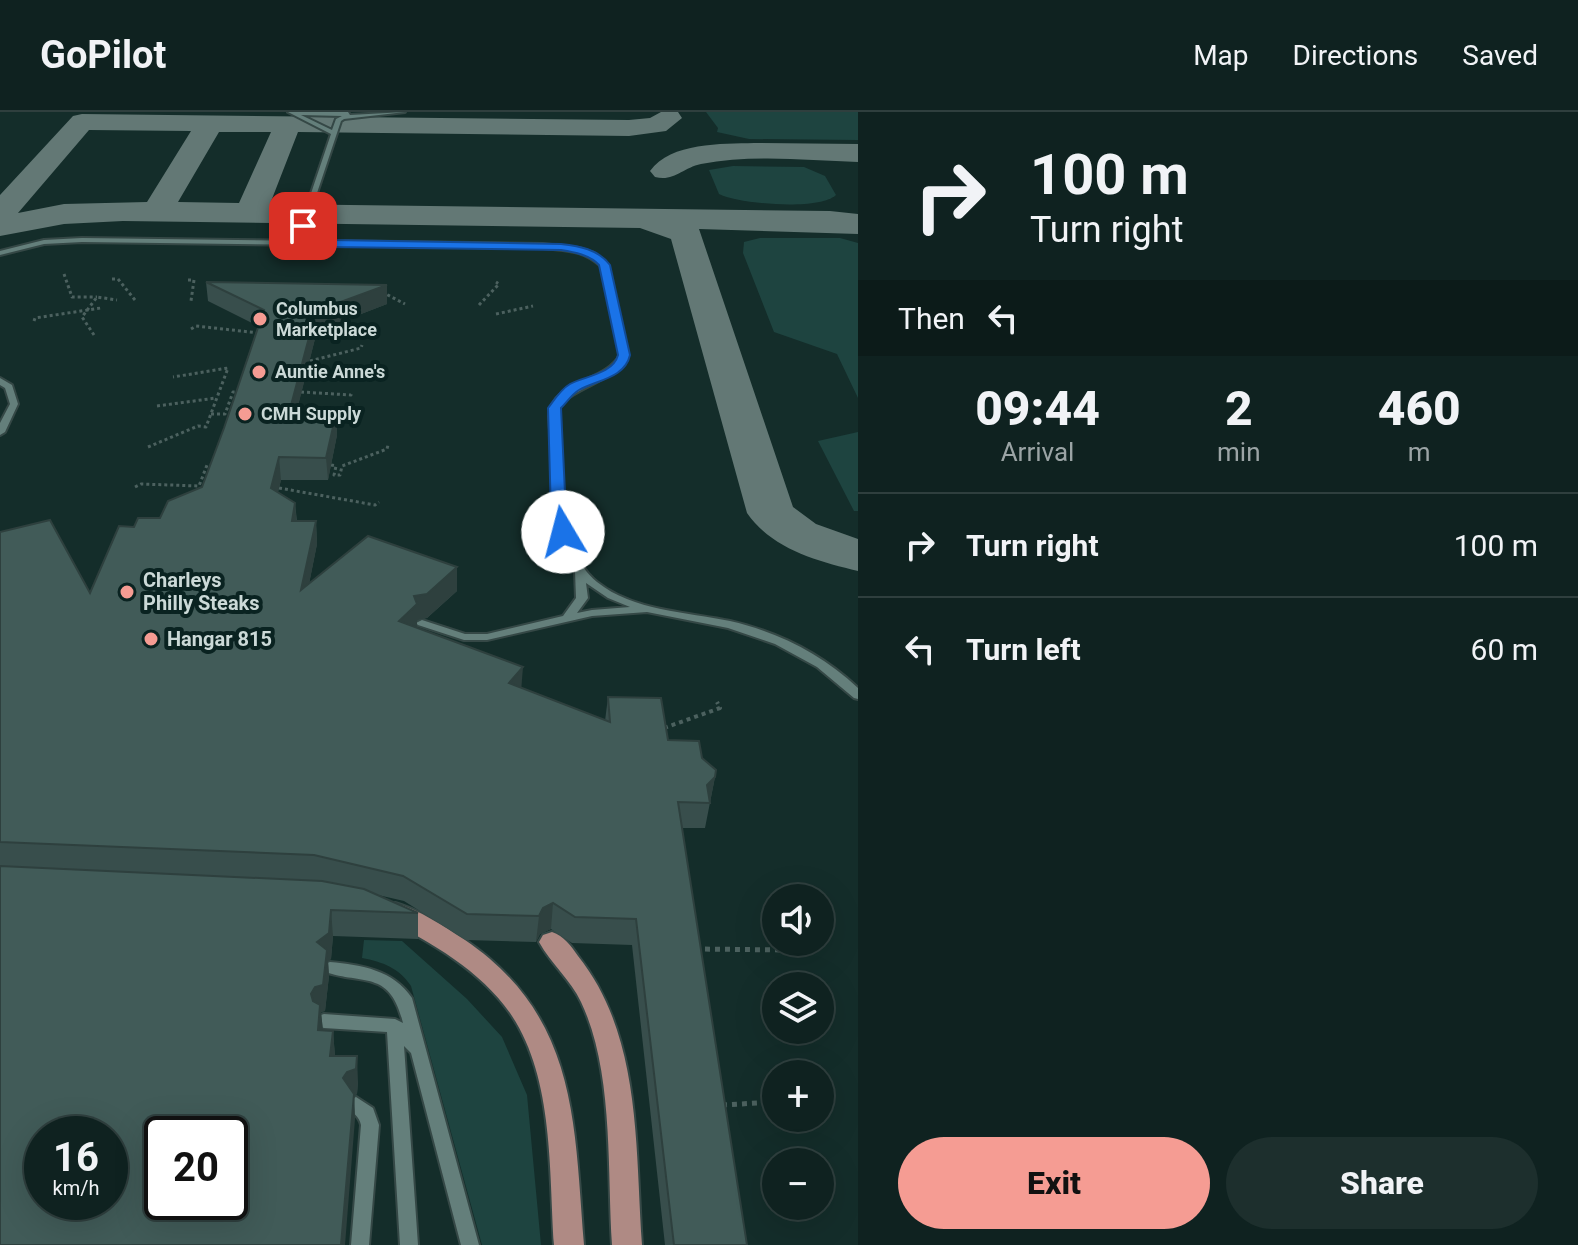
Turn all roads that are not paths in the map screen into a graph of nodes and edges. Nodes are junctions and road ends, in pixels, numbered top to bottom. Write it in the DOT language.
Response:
graph roads {
  1 [pos="293,112"];
  2 [pos="402,112"];
  3 [pos="355,114"];
  4 [pos="334,133"];
  5 [pos="303,226"];
  6 [pos="261,242"];
  7 [pos="330,243"];
  8 [pos="0,253"];
  9 [pos="0,381"];
  10 [pos="0,432"];
  11 [pos="577,565"];
  12 [pos="651,609"];
  13 [pos="566,618"];
  14 [pos="422,623"];
  15 [pos="858,695"];
  16 [pos="379,907"];
  17 [pos="552,942"];
  18 [pos="330,968"];
  19 [pos="324,1021"];
  20 [pos="395,1026"];
  21 [pos="427,1075"];
  22 [pos="356,1105"];
  23 [pos="360,1245"];
  24 [pos="409,1245"];
  25 [pos="470,1245"];
  26 [pos="569,1245"];
  27 [pos="627,1245"];
  1 -- 3 [label="lane"];
  1 -- 4 [label="lane"];
  2 -- 3 [label="lane"];
  3 -- 4 [label="lane"];
  4 -- 5 [label="lane"];
  5 -- 6 [label="lane"];
  5 -- 7 [label="lane"];
  6 -- 7 [label="lane"];
  6 -- 8 [label="lane"];
  7 -- 11 [label="lane"];
  9 -- 10 [label="lane"];
  11 -- 12 [label="lane"];
  11 -- 13 [label="lane"];
  12 -- 13 [label="lane"];
  12 -- 15 [label="lane"];
  13 -- 14 [label="lane"];
  16 -- 26 [label="main road"];
  17 -- 27 [label="main road"];
  18 -- 21 [label="lane"];
  19 -- 20 [label="lane"];
  20 -- 21 [label="lane"];
  20 -- 24 [label="lane"];
  21 -- 25 [label="lane"];
  22 -- 23 [label="lane"];
}
